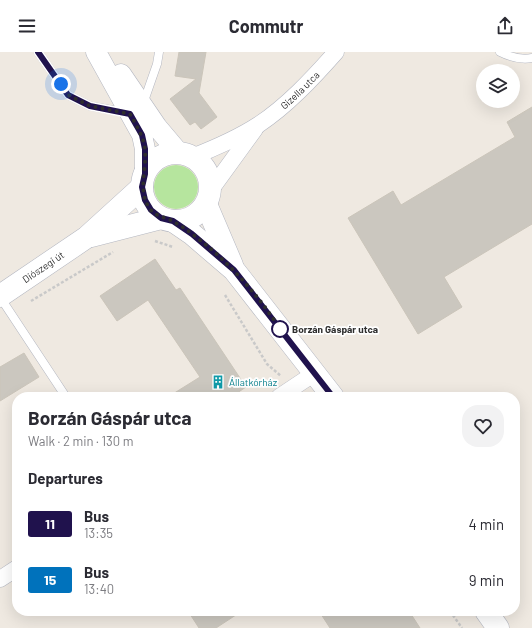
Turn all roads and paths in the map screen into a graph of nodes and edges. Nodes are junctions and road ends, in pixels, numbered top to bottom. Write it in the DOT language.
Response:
graph roads {
  1 [pos="38,52"];
  2 [pos="96,52"];
  3 [pos="106,52"];
  4 [pos="159,52"];
  5 [pos="336,52"];
  6 [pos="500,52"];
  7 [pos="532,58"];
  8 [pos="136,109"];
  9 [pos="258,124"];
  10 [pos="185,155"];
  11 [pos="144,181"];
  12 [pos="208,197"];
  13 [pos="167,219"];
  14 [pos="87,237"];
  15 [pos="154,241"];
  16 [pos="174,247"];
  17 [pos="118,249"];
  18 [pos="234,270"];
  19 [pos="223,290"];
  20 [pos="4,302"];
  21 [pos="315,373"];
  22 [pos="294,388"];
  23 [pos="63,392"];
  24 [pos="287,392"];
  25 [pos="329,392"];
  26 [pos="12,571"];
  27 [pos="0,579"];
  28 [pos="454,616"];
  29 [pos="490,616"];
  30 [pos="462,628"];
  31 [pos="498,628"];
  1 -- 8 [label="lane"];
  2 -- 8 [label="street"];
  3 -- 8 [label="street"];
  4 -- 8 [label="lane"];
  5 -- 9 [label="street, Gizella utca"];
  6 -- 7 [label="lane"];
  8 -- 10 [label="street"];
  8 -- 11 [label="street"];
  9 -- 10 [label="street, Gizella utca"];
  9 -- 12 [label="street, Gizella utca"];
  10 -- 11 [label="main road"];
  10 -- 12 [label="main road"];
  11 -- 13 [label="main road"];
  11 -- 14 [label="main road, Diószegi út"];
  12 -- 13 [label="main road"];
  12 -- 18 [label="main road"];
  13 -- 14 [label="main road, Diószegi út"];
  13 -- 18 [label="main road"];
  14 -- 20 [label="main road, Diószegi út"];
  15 -- 16 [label="path"];
  17 -- 20 [label="path"];
  18 -- 21 [label="main road"];
  19 -- 22 [label="path"];
  20 -- 23 [label="lane"];
  21 -- 22 [label="street"];
  21 -- 25 [label="main road"];
  22 -- 24 [label="street"];
  26 -- 27 [label="street"];
  28 -- 30 [label="path"];
  29 -- 31 [label="main road"];
}
